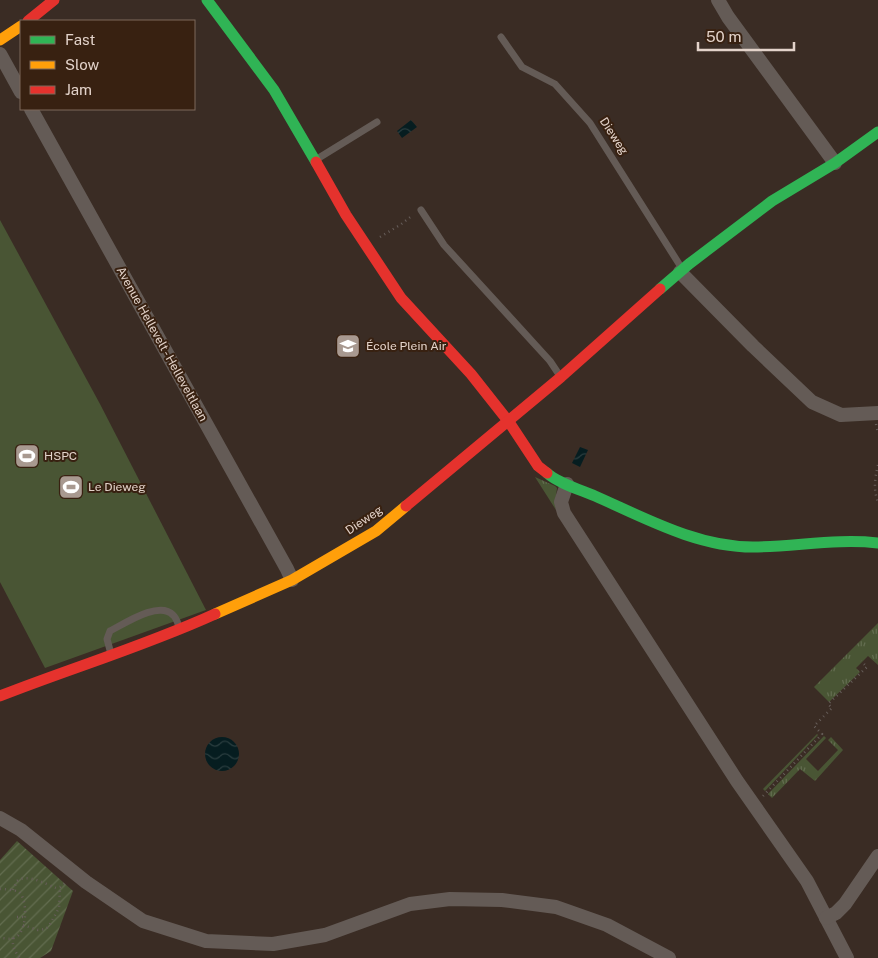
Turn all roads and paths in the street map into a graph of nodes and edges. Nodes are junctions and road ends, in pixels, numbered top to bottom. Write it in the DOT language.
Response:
graph roads {
  1 [pos="54,0"];
  2 [pos="207,0"];
  3 [pos="718,0"];
  4 [pos="29,20"];
  5 [pos="20,27"];
  6 [pos="501,37"];
  7 [pos="0,40"];
  8 [pos="0,54"];
  9 [pos="20,90"];
  10 [pos="31,110"];
  11 [pos="377,122"];
  12 [pos="878,132"];
  13 [pos="315,161"];
  14 [pos="835,163"];
  15 [pos="421,210"];
  16 [pos="366,245"];
  17 [pos="682,271"];
  18 [pos="561,377"];
  19 [pos="877,419"];
  20 [pos="509,422"];
  21 [pos="878,432"];
  22 [pos="878,464"];
  23 [pos="567,484"];
  24 [pos="878,502"];
  25 [pos="878,543"];
  26 [pos="292,580"];
  27 [pos="180,630"];
  28 [pos="111,654"];
  29 [pos="862,661"];
  30 [pos="0,696"];
  31 [pos="760,799"];
  32 [pos="0,818"];
  33 [pos="878,856"];
  34 [pos="0,889"];
  35 [pos="13,890"];
  36 [pos="17,917"];
  37 [pos="25,917"];
  38 [pos="826,918"];
  39 [pos="24,925"];
  40 [pos="0,938"];
  41 [pos="13,938"];
  42 [pos="20,958"];
  43 [pos="669,958"];
  44 [pos="847,958"];
  1 -- 4 [label="street"];
  2 -- 13 [label="street"];
  3 -- 14 [label="street"];
  5 -- 7 [label="street"];
  6 -- 17 [label="lane, Dieweg"];
  8 -- 9 [label="street"];
  10 -- 26 [label="street, Avenue Hellevelt - Helleveltlaan"];
  11 -- 13 [label="lane"];
  12 -- 14 [label="street, Dieweg"];
  13 -- 16 [label="street"];
  14 -- 17 [label="street, Dieweg"];
  15 -- 16 [label="path"];
  15 -- 18 [label="lane"];
  16 -- 20 [label="street"];
  17 -- 18 [label="street, Dieweg"];
  17 -- 19 [label="street"];
  18 -- 20 [label="street, Dieweg"];
  19 -- 21 [label="path"];
  20 -- 23 [label="street"];
  20 -- 26 [label="street, Dieweg"];
  22 -- 24 [label="path"];
  23 -- 25 [label="street"];
  23 -- 38 [label="street"];
  26 -- 27 [label="street, Dieweg"];
  27 -- 28 [label="street, Dieweg"];
  27 -- 28 [label="lane"];
  28 -- 30 [label="street, Dieweg"];
  29 -- 31 [label="path"];
  32 -- 43 [label="street"];
  33 -- 38 [label="street"];
  34 -- 35 [label="path"];
  35 -- 37 [label="path"];
  35 -- 39 [label="path"];
  36 -- 37 [label="path"];
  37 -- 39 [label="path"];
  38 -- 44 [label="street"];
  39 -- 41 [label="path"];
  40 -- 41 [label="path"];
  41 -- 42 [label="path"];
}
